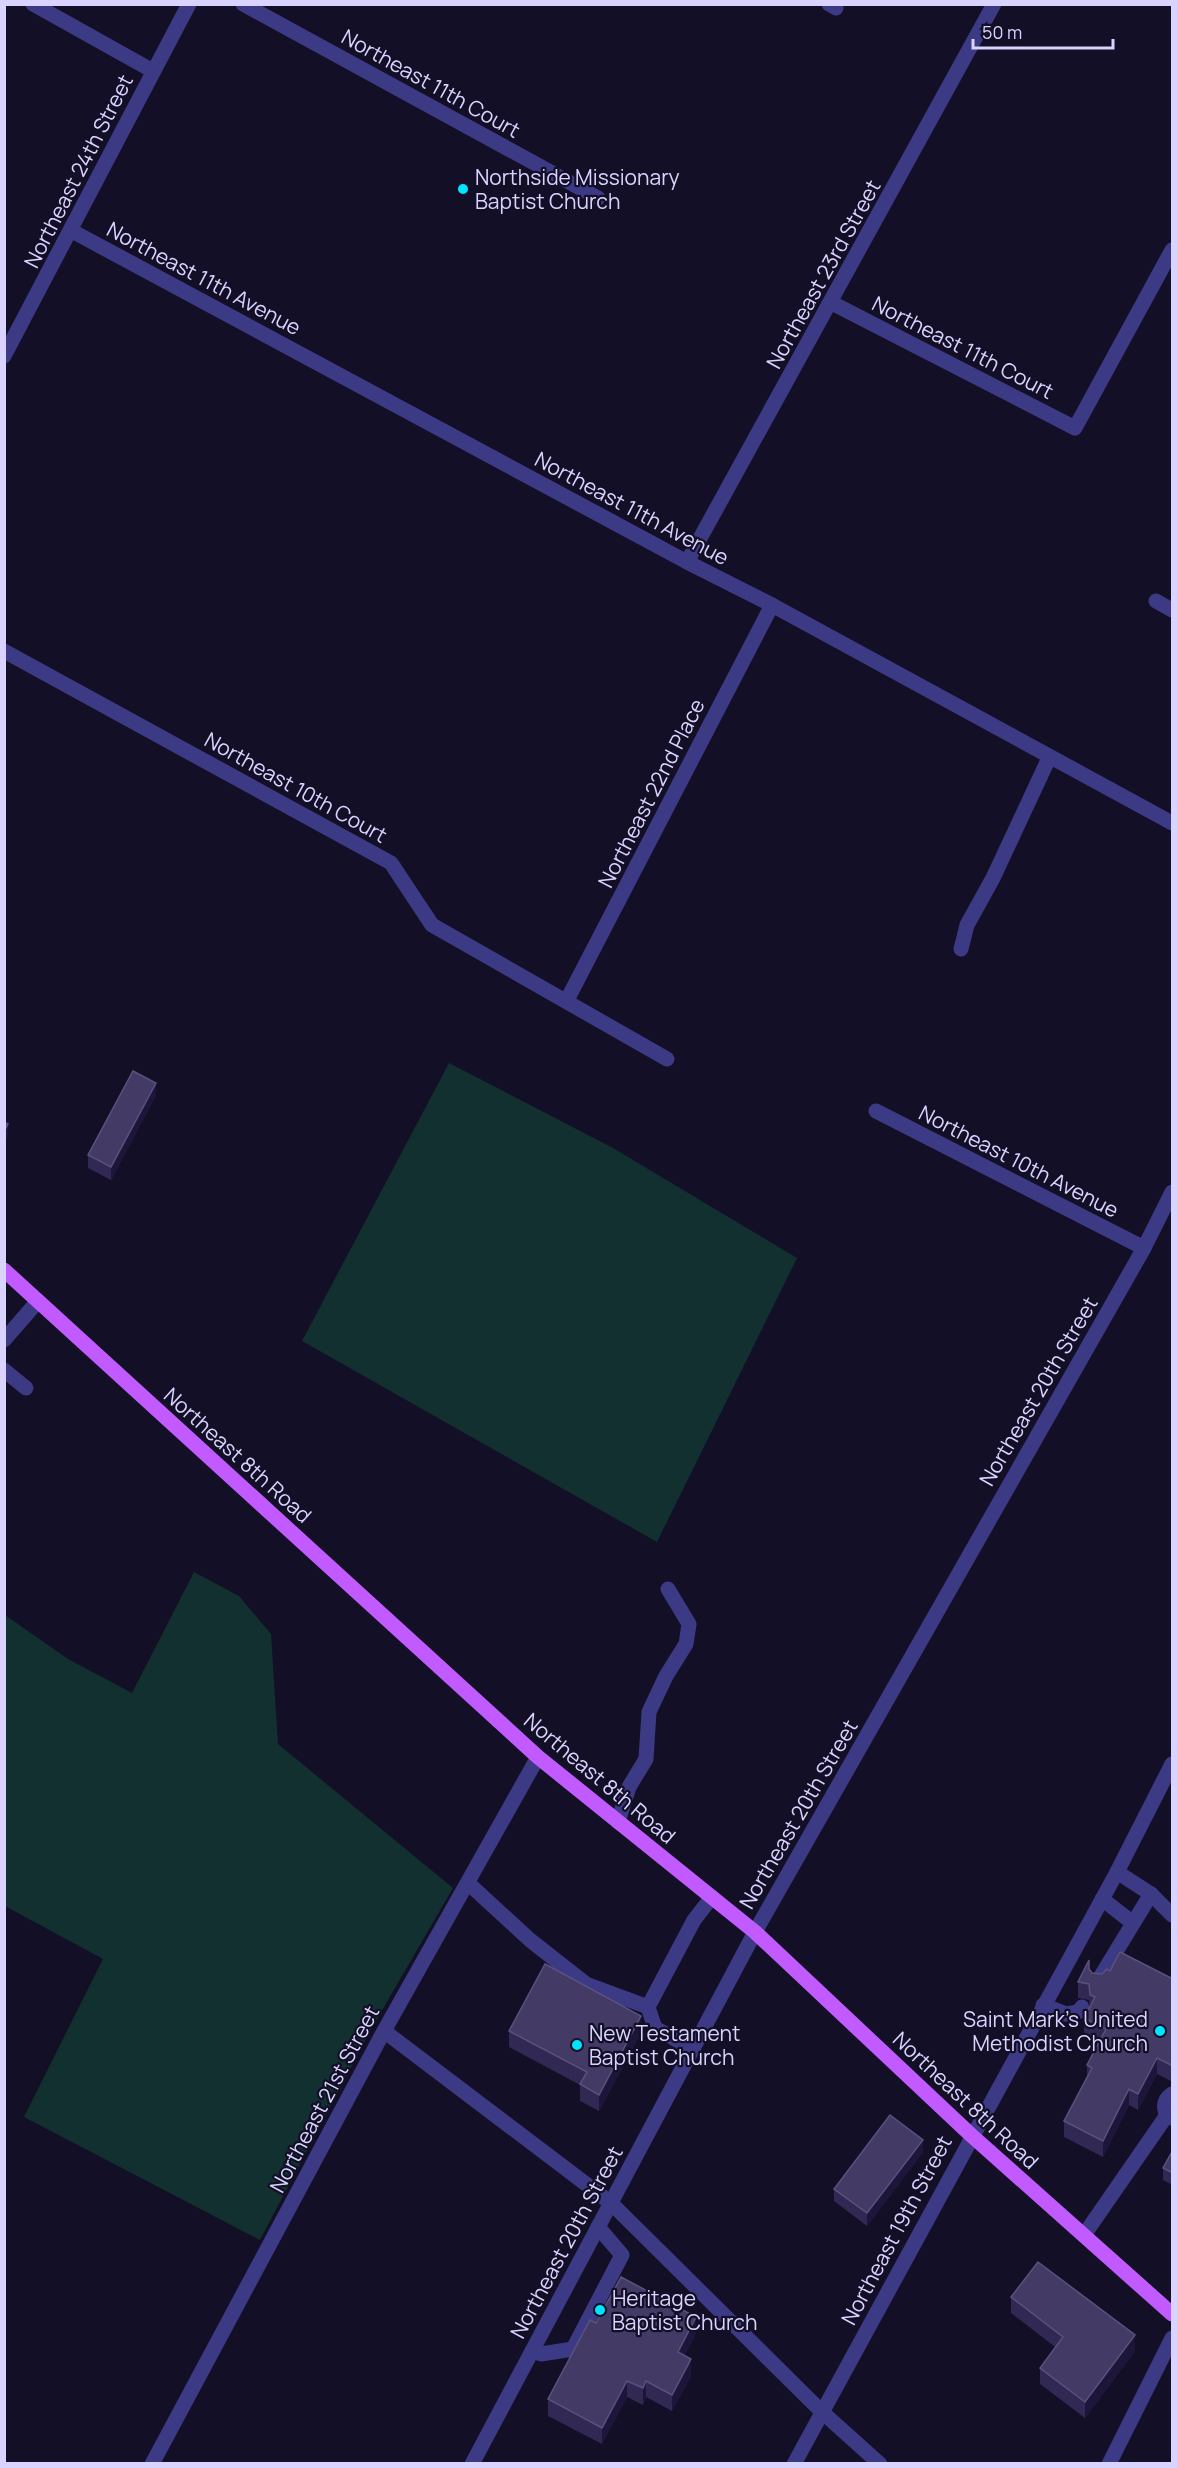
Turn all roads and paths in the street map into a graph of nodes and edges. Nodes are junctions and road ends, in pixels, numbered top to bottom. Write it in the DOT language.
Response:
graph roads {
  1 [pos="33,4"];
  2 [pos="189,4"];
  3 [pos="243,4"];
  4 [pos="994,4"];
  5 [pos="153,71"];
  6 [pos="598,198"];
  7 [pos="72,231"];
  8 [pos="1173,250"];
  9 [pos="832,303"];
  10 [pos="4,356"];
  11 [pos="687,562"];
  12 [pos="1156,601"];
  13 [pos="772,605"];
  14 [pos="1173,610"];
  15 [pos="4,651"];
  16 [pos="1049,758"];
  17 [pos="1173,823"];
  18 [pos="961,949"];
  19 [pos="567,1000"];
  20 [pos="667,1059"];
  21 [pos="876,1111"];
  22 [pos="1173,1192"];
  23 [pos="1144,1248"];
  24 [pos="4,1270"];
  25 [pos="38,1301"];
  26 [pos="4,1340"];
  27 [pos="4,1370"];
  28 [pos="26,1388"];
  29 [pos="668,1589"];
  30 [pos="538,1757"];
  31 [pos="1173,1764"];
  32 [pos="618,1822"];
  33 [pos="1117,1872"];
  34 [pos="468,1883"];
  35 [pos="1151,1894"];
  36 [pos="712,1897"];
  37 [pos="1102,1899"];
  38 [pos="1173,1915"];
  39 [pos="1133,1923"];
  40 [pos="755,1932"];
  41 [pos="1098,1981"];
  42 [pos="1043,2005"];
  43 [pos="648,2007"];
  44 [pos="1082,2007"];
  45 [pos="384,2031"];
  46 [pos="693,2049"];
  47 [pos="1173,2094"];
  48 [pos="1170,2117"];
  49 [pos="971,2135"];
  50 [pos="611,2203"];
  51 [pos="598,2227"];
  52 [pos="1084,2235"];
  53 [pos="1173,2314"];
  54 [pos="1173,2338"];
  55 [pos="532,2351"];
  56 [pos="821,2411"];
  57 [pos="152,2463"];
  58 [pos="472,2463"];
  59 [pos="794,2463"];
  60 [pos="880,2463"];
  61 [pos="1109,2463"];
  1 -- 5 [label="street"];
  2 -- 5 [label="street, Northeast 24th Street"];
  3 -- 6 [label="street, Northeast 11th Court"];
  4 -- 9 [label="street, Northeast 23rd Street"];
  5 -- 7 [label="street, Northeast 24th Street"];
  7 -- 10 [label="street, Northeast 24th Street"];
  7 -- 11 [label="street, Northeast 11th Avenue"];
  8 -- 9 [label="street, Northeast 11th Court"];
  9 -- 11 [label="street, Northeast 23rd Street"];
  11 -- 13 [label="street, Northeast 11th Avenue"];
  12 -- 14 [label="street"];
  13 -- 16 [label="street, Northeast 11th Avenue"];
  13 -- 19 [label="street, Northeast 22nd Place"];
  15 -- 19 [label="street, Northeast 10th Court"];
  16 -- 17 [label="street, Northeast 11th Avenue"];
  16 -- 18 [label="street"];
  19 -- 20 [label="street, Northeast 10th Court"];
  21 -- 23 [label="street, Northeast 10th Avenue"];
  22 -- 23 [label="street, Northeast 20th Street"];
  23 -- 40 [label="street, Northeast 20th Street"];
  24 -- 25 [label="main road, Northeast 8th Road"];
  25 -- 26 [label="street"];
  25 -- 30 [label="main road, Northeast 8th Road"];
  27 -- 28 [label="street"];
  29 -- 32 [label="street"];
  30 -- 32 [label="main road, Northeast 8th Road"];
  30 -- 34 [label="street, Northeast 21st Street"];
  31 -- 33 [label="street, Northeast 19th Street"];
  32 -- 36 [label="main road, Northeast 8th Road"];
  33 -- 35 [label="street"];
  33 -- 37 [label="street, Northeast 19th Street"];
  34 -- 43 [label="street"];
  34 -- 45 [label="street, Northeast 21st Street"];
  35 -- 38 [label="street"];
  35 -- 39 [label="street"];
  36 -- 40 [label="main road, Northeast 8th Road"];
  36 -- 43 [label="street"];
  37 -- 39 [label="street"];
  37 -- 42 [label="street, Northeast 19th Street"];
  39 -- 41 [label="street"];
  40 -- 46 [label="street, Northeast 20th Street"];
  40 -- 49 [label="main road, Northeast 8th Road"];
  42 -- 44 [label="street"];
  42 -- 49 [label="street, Northeast 19th Street"];
  43 -- 46 [label="street"];
  45 -- 50 [label="street"];
  45 -- 57 [label="street, Northeast 21st Street"];
  46 -- 50 [label="street, Northeast 20th Street"];
  47 -- 48 [label="street"];
  48 -- 52 [label="street"];
  49 -- 52 [label="main road, Northeast 8th Road"];
  49 -- 56 [label="street, Northeast 19th Street"];
  50 -- 51 [label="street, Northeast 20th Street"];
  50 -- 56 [label="street"];
  51 -- 55 [label="street, Northeast 20th Street"];
  51 -- 55 [label="street"];
  52 -- 53 [label="main road, Northeast 8th Road"];
  54 -- 61 [label="street"];
  55 -- 58 [label="street, Northeast 20th Street"];
  56 -- 59 [label="street, Northeast 19th Street"];
  56 -- 60 [label="street"];
}
